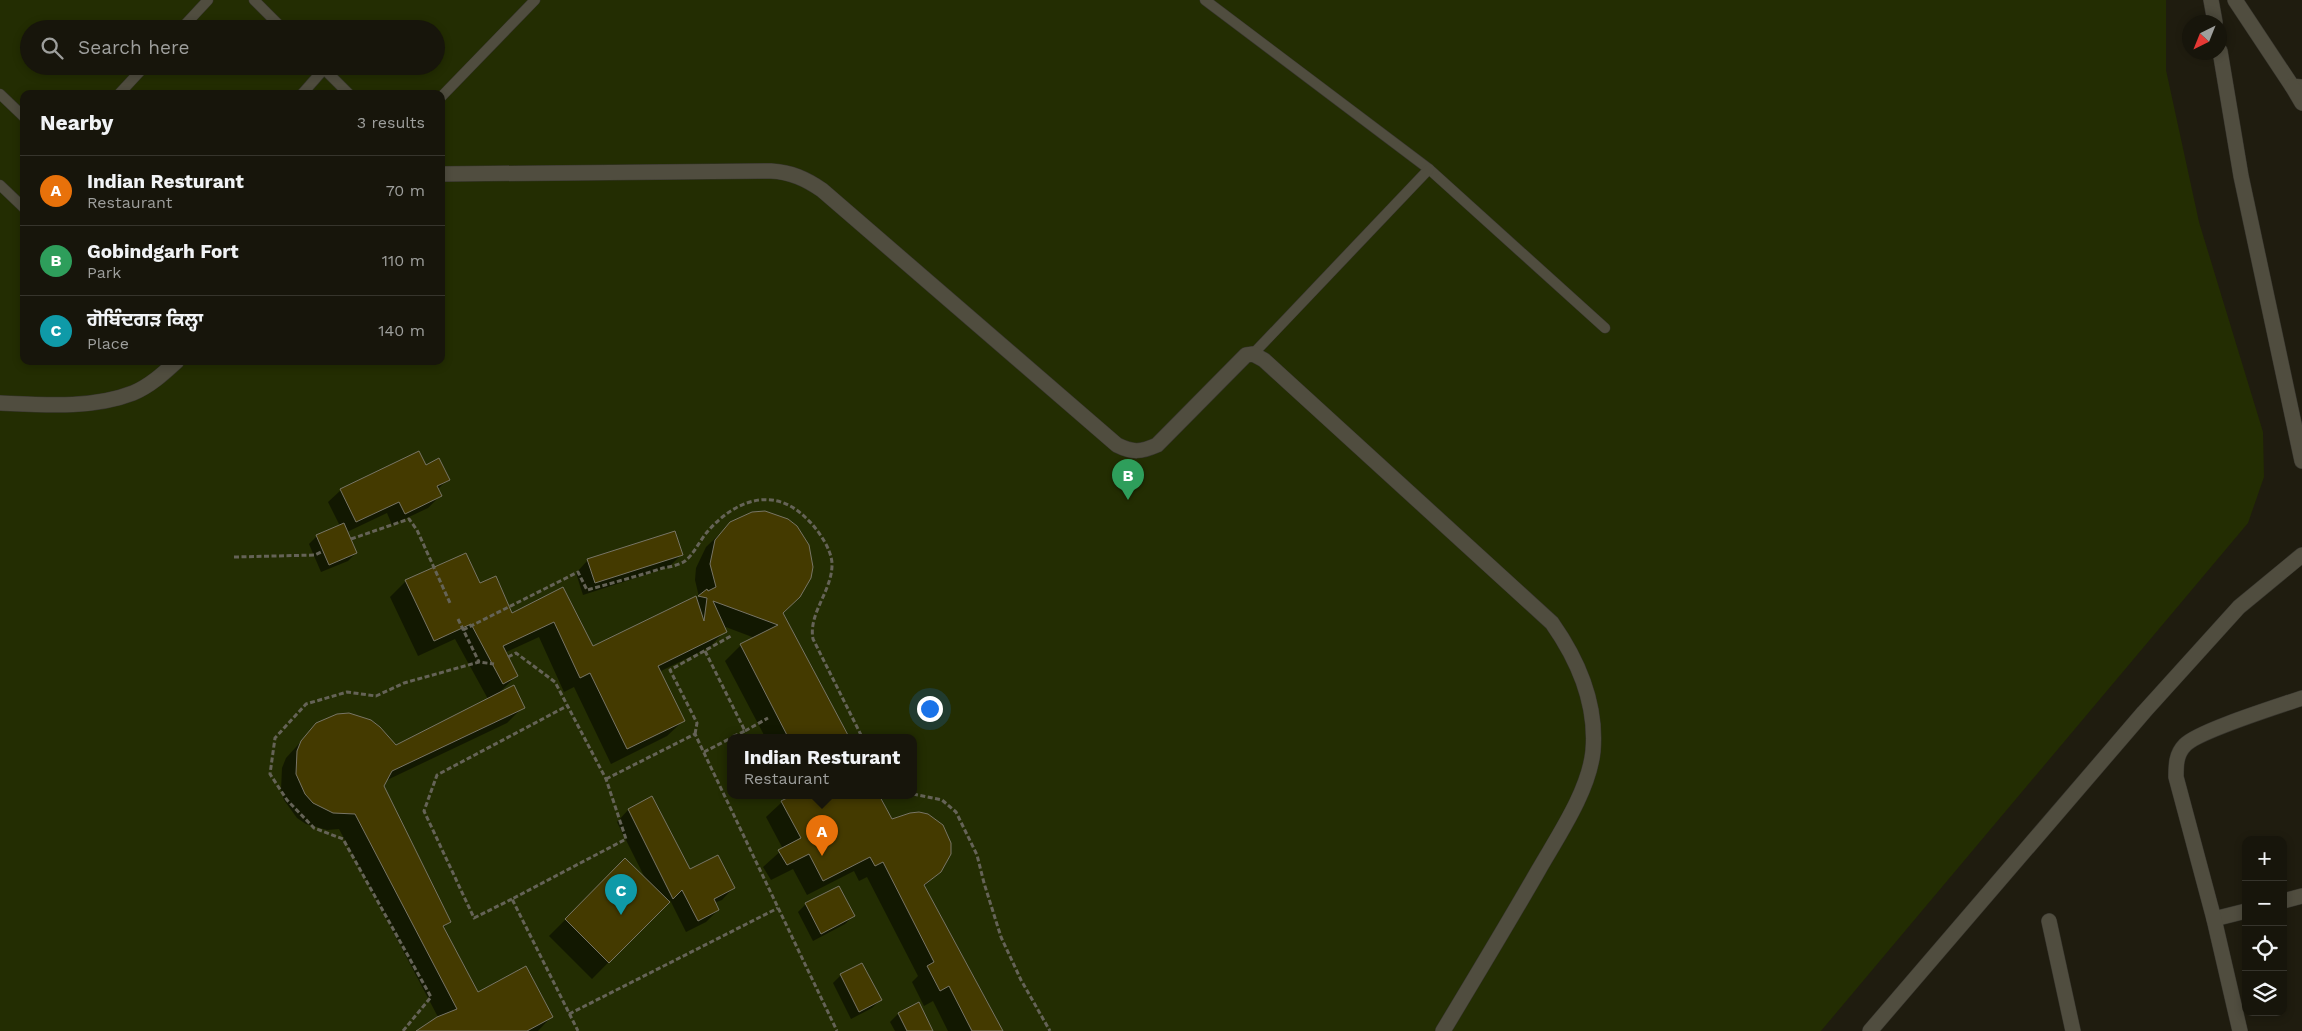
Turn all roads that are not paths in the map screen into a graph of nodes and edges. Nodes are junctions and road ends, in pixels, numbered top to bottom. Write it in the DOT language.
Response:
graph roads {
  1 [pos="208,0"];
  2 [pos="254,0"];
  3 [pos="535,0"];
  4 [pos="1205,0"];
  5 [pos="2211,0"];
  6 [pos="2235,0"];
  7 [pos="2214,15"];
  8 [pos="189,20"];
  9 [pos="274,20"];
  10 [pos="2222,60"];
  11 [pos="137,75"];
  12 [pos="317,75"];
  13 [pos="330,75"];
  14 [pos="2297,86"];
  15 [pos="123,90"];
  16 [pos="305,90"];
  17 [pos="345,90"];
  18 [pos="445,93"];
  19 [pos="0,94"];
  20 [pos="2302,103"];
  21 [pos="20,113"];
  22 [pos="1429,169"];
  23 [pos="445,174"];
  24 [pos="0,185"];
  25 [pos="20,204"];
  26 [pos="1605,328"];
  27 [pos="1253,354"];
  28 [pos="172,365"];
  29 [pos="0,403"];
  30 [pos="2297,422"];
  31 [pos="2302,461"];
  32 [pos="2302,555"];
  33 [pos="2302,698"];
  34 [pos="2302,896"];
  35 [pos="2287,900"];
  36 [pos="2242,912"];
  37 [pos="2214,919"];
  38 [pos="2049,921"];
  39 [pos="1443,1031"];
  40 [pos="1870,1031"];
  41 [pos="2073,1031"];
  42 [pos="2240,1031"];
  1 -- 8 [label="lane"];
  2 -- 9 [label="lane"];
  3 -- 18 [label="lane"];
  4 -- 22 [label="lane"];
  5 -- 7 [label="street"];
  6 -- 14 [label="street"];
  10 -- 30 [label="street"];
  11 -- 15 [label="lane"];
  12 -- 16 [label="lane"];
  13 -- 17 [label="lane"];
  14 -- 20 [label="street"];
  19 -- 21 [label="lane"];
  22 -- 26 [label="lane"];
  22 -- 27 [label="lane"];
  23 -- 27 [label="street"];
  24 -- 25 [label="lane"];
  27 -- 39 [label="street"];
  28 -- 29 [label="street"];
  30 -- 31 [label="street"];
  32 -- 40 [label="street"];
  33 -- 37 [label="street"];
  34 -- 35 [label="street"];
  36 -- 37 [label="street"];
  37 -- 42 [label="street"];
  38 -- 41 [label="street"];
}
